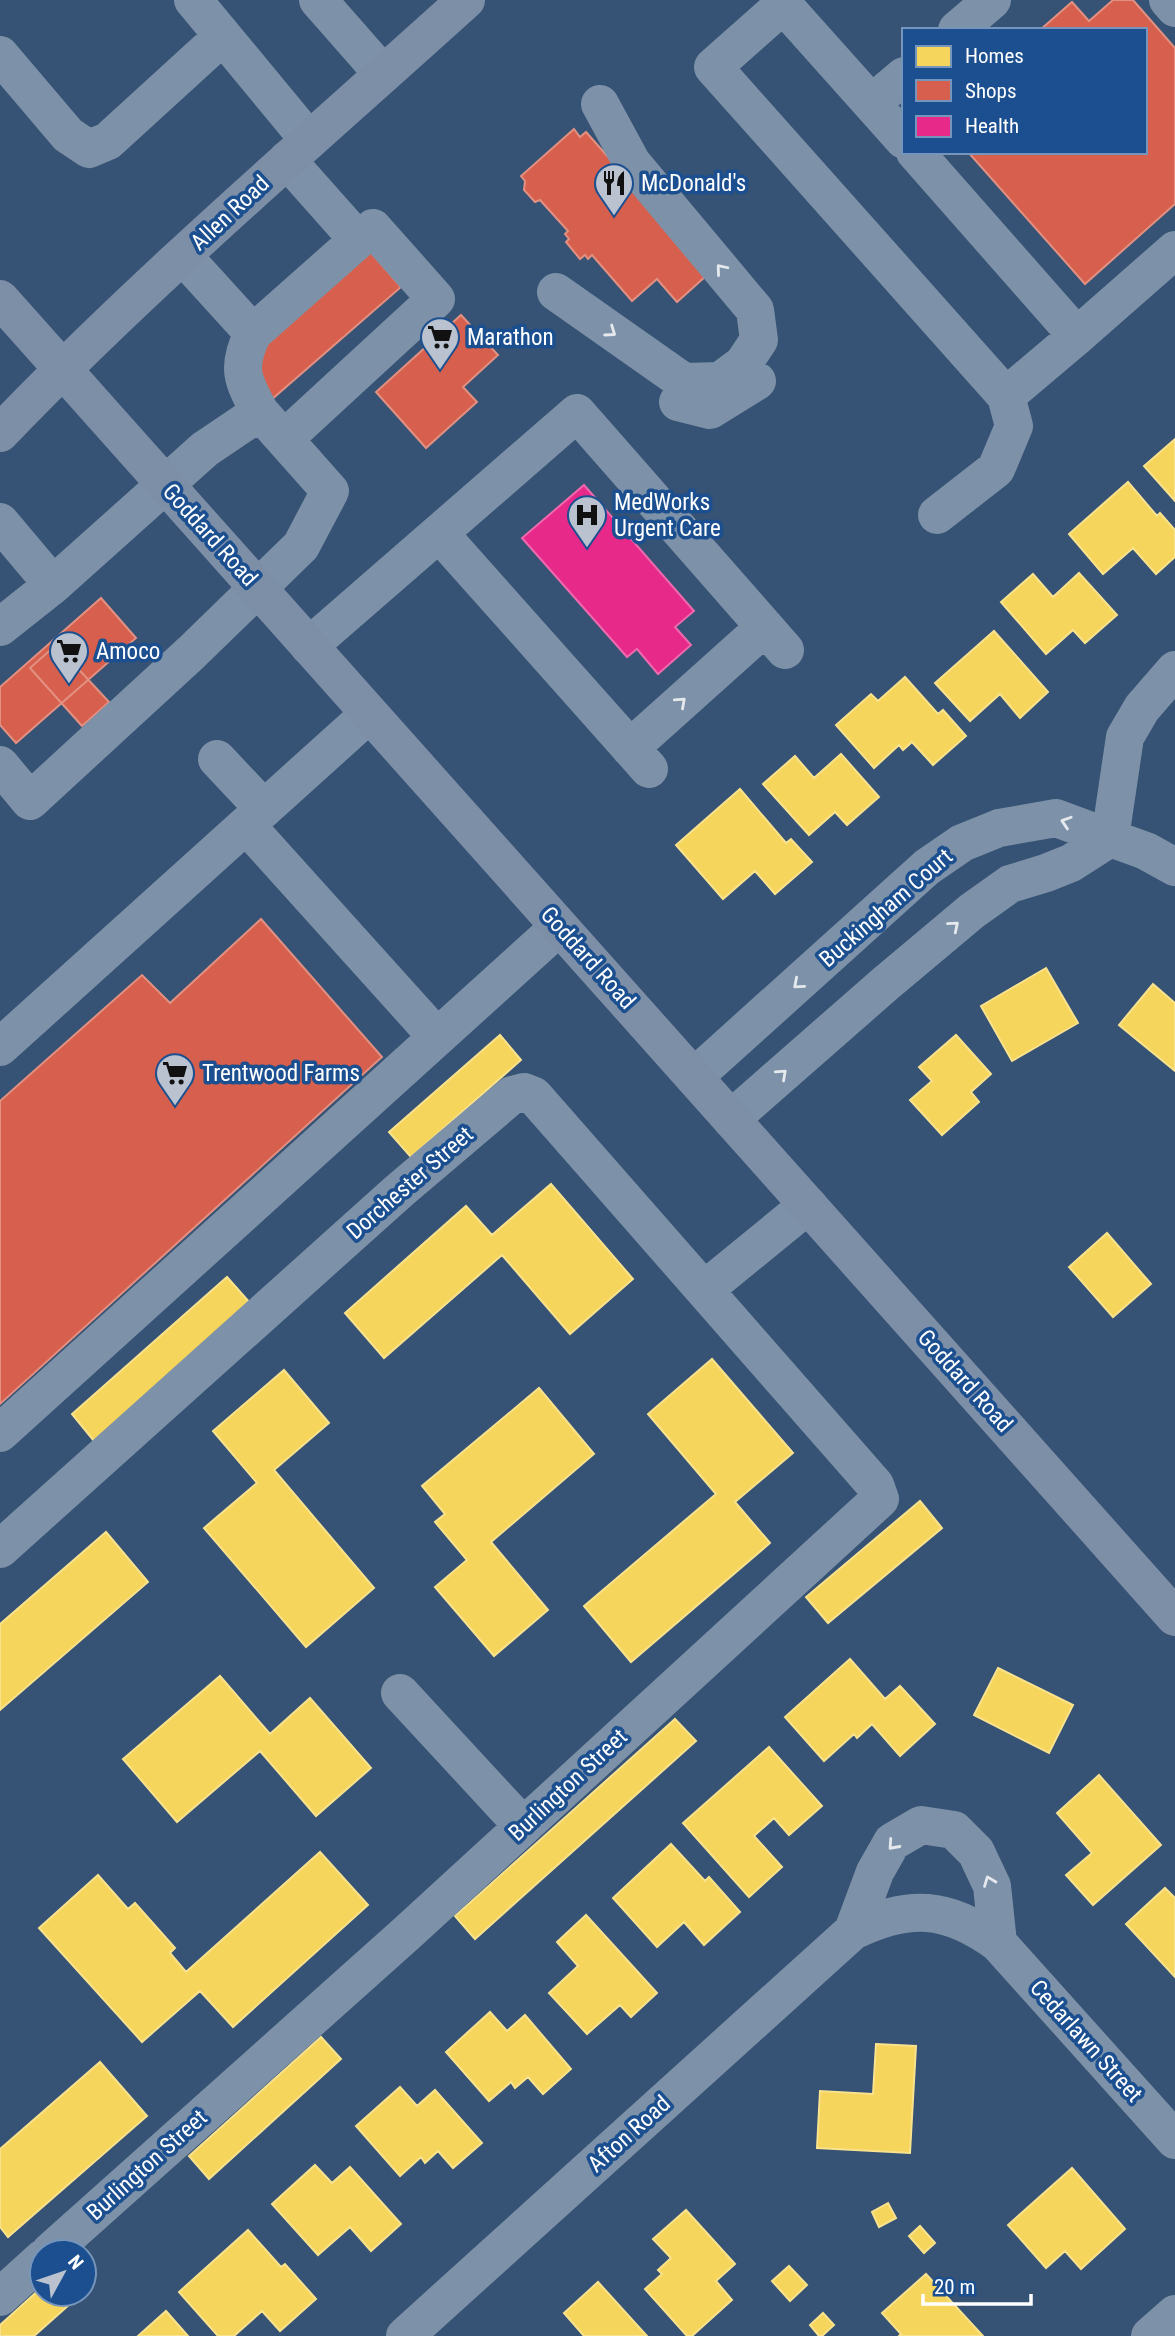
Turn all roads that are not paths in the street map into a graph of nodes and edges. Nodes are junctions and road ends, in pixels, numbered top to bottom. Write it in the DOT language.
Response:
graph roads {
  1 [pos="193,0"];
  2 [pos="318,0"];
  3 [pos="466,0"];
  4 [pos="992,0"];
  5 [pos="1168,0"];
  6 [pos="781,3"];
  7 [pos="1175,8"];
  8 [pos="959,28"];
  9 [pos="223,36"];
  10 [pos="0,55"];
  11 [pos="383,74"];
  12 [pos="902,78"];
  13 [pos="872,103"];
  14 [pos="600,104"];
  15 [pos="902,137"];
  16 [pos="298,150"];
  17 [pos="917,154"];
  18 [pos="358,240"];
  19 [pos="1175,250"];
  20 [pos="183,256"];
  21 [pos="556,292"];
  22 [pos="0,299"];
  23 [pos="755,310"];
  24 [pos="253,334"];
  25 [pos="1077,336"];
  26 [pos="62,368"];
  27 [pos="1006,396"];
  28 [pos="678,402"];
  29 [pos="272,425"];
  30 [pos="0,433"];
  31 [pos="166,486"];
  32 [pos="937,515"];
  33 [pos="0,522"];
  34 [pos="439,533"];
  35 [pos="53,585"];
  36 [pos="258,589"];
  37 [pos="0,627"];
  38 [pos="309,646"];
  39 [pos="1175,670"];
  40 [pos="369,714"];
  41 [pos="217,759"];
  42 [pos="0,765"];
  43 [pos="255,817"];
  44 [pos="1110,838"];
  45 [pos="1175,867"];
  46 [pos="559,927"];
  47 [pos="437,1037"];
  48 [pos="0,1047"];
  49 [pos="694,1077"];
  50 [pos="731,1119"];
  51 [pos="808,1205"];
  52 [pos="704,1290"];
  53 [pos="0,1433"];
  54 [pos="0,1549"];
  55 [pos="1175,1617"];
  56 [pos="400,1693"];
  57 [pos="523,1826"];
  58 [pos="929,1913"];
  59 [pos="853,1931"];
  60 [pos="998,1943"];
  61 [pos="1175,2140"];
  62 [pos="66,2238"];
  63 [pos="28,2272"];
  64 [pos="0,2297"];
  65 [pos="1175,2314"];
  66 [pos="405,2336"];
  67 [pos="1150,2336"];
  1 -- 9 [label="street"];
  2 -- 11 [label="street"];
  3 -- 11 [label="main road, Allen Road"];
  4 -- 8 [label="street"];
  5 -- 7 [label="street"];
  6 -- 13 [label="street"];
  6 -- 27 [label="street"];
  9 -- 10 [label="street"];
  9 -- 16 [label="street"];
  11 -- 16 [label="main road, Allen Road"];
  12 -- 13 [label="street"];
  13 -- 15 [label="street"];
  23 -- 14 [label="street, one-way"];
  16 -- 18 [label="street"];
  16 -- 20 [label="main road, Allen Road"];
  17 -- 25 [label="street"];
  18 -- 24 [label="street"];
  18 -- 29 [label="street"];
  19 -- 25 [label="street"];
  20 -- 24 [label="street"];
  20 -- 26 [label="main road, Allen Road"];
  21 -- 23 [label="street, one-way"];
  22 -- 26 [label="main road, Goddard Road"];
  23 -- 28 [label="street"];
  24 -- 29 [label="street"];
  25 -- 27 [label="street"];
  26 -- 30 [label="main road, Allen Road"];
  26 -- 31 [label="main road, Goddard Road"];
  27 -- 32 [label="street"];
  29 -- 31 [label="street"];
  29 -- 36 [label="street"];
  31 -- 35 [label="street"];
  31 -- 36 [label="main road, Goddard Road"];
  33 -- 35 [label="street"];
  34 -- 34 [label="street, one-way"];
  34 -- 38 [label="street"];
  35 -- 37 [label="street"];
  36 -- 38 [label="main road, Goddard Road"];
  36 -- 42 [label="street"];
  38 -- 40 [label="main road, Goddard Road"];
  39 -- 44 [label="street"];
  40 -- 43 [label="street"];
  40 -- 46 [label="main road, Goddard Road"];
  41 -- 43 [label="street"];
  43 -- 47 [label="street"];
  43 -- 48 [label="street"];
  44 -- 45 [label="street, Buckingham Court"];
  44 -- 49 [label="street, Buckingham Court, one-way"];
  50 -- 44 [label="street, one-way"];
  46 -- 47 [label="street"];
  46 -- 49 [label="main road, Goddard Road"];
  47 -- 53 [label="street"];
  49 -- 50 [label="main road, Goddard Road"];
  50 -- 51 [label="main road, Goddard Road"];
  51 -- 52 [label="street"];
  51 -- 55 [label="main road, Goddard Road"];
  52 -- 54 [label="street, Dorchester Street"];
  52 -- 57 [label="street, Burlington Street"];
  56 -- 57 [label="street"];
  57 -- 62 [label="street, Burlington Street"];
  58 -- 59 [label="street, Afton Road"];
  58 -- 60 [label="street, Cedarlawn Street"];
  60 -- 59 [label="street, Afton Road, one-way"];
  59 -- 66 [label="street, Afton Road"];
  60 -- 61 [label="street, Cedarlawn Street"];
  63 -- 64 [label="street"];
  65 -- 67 [label="street"];
}
